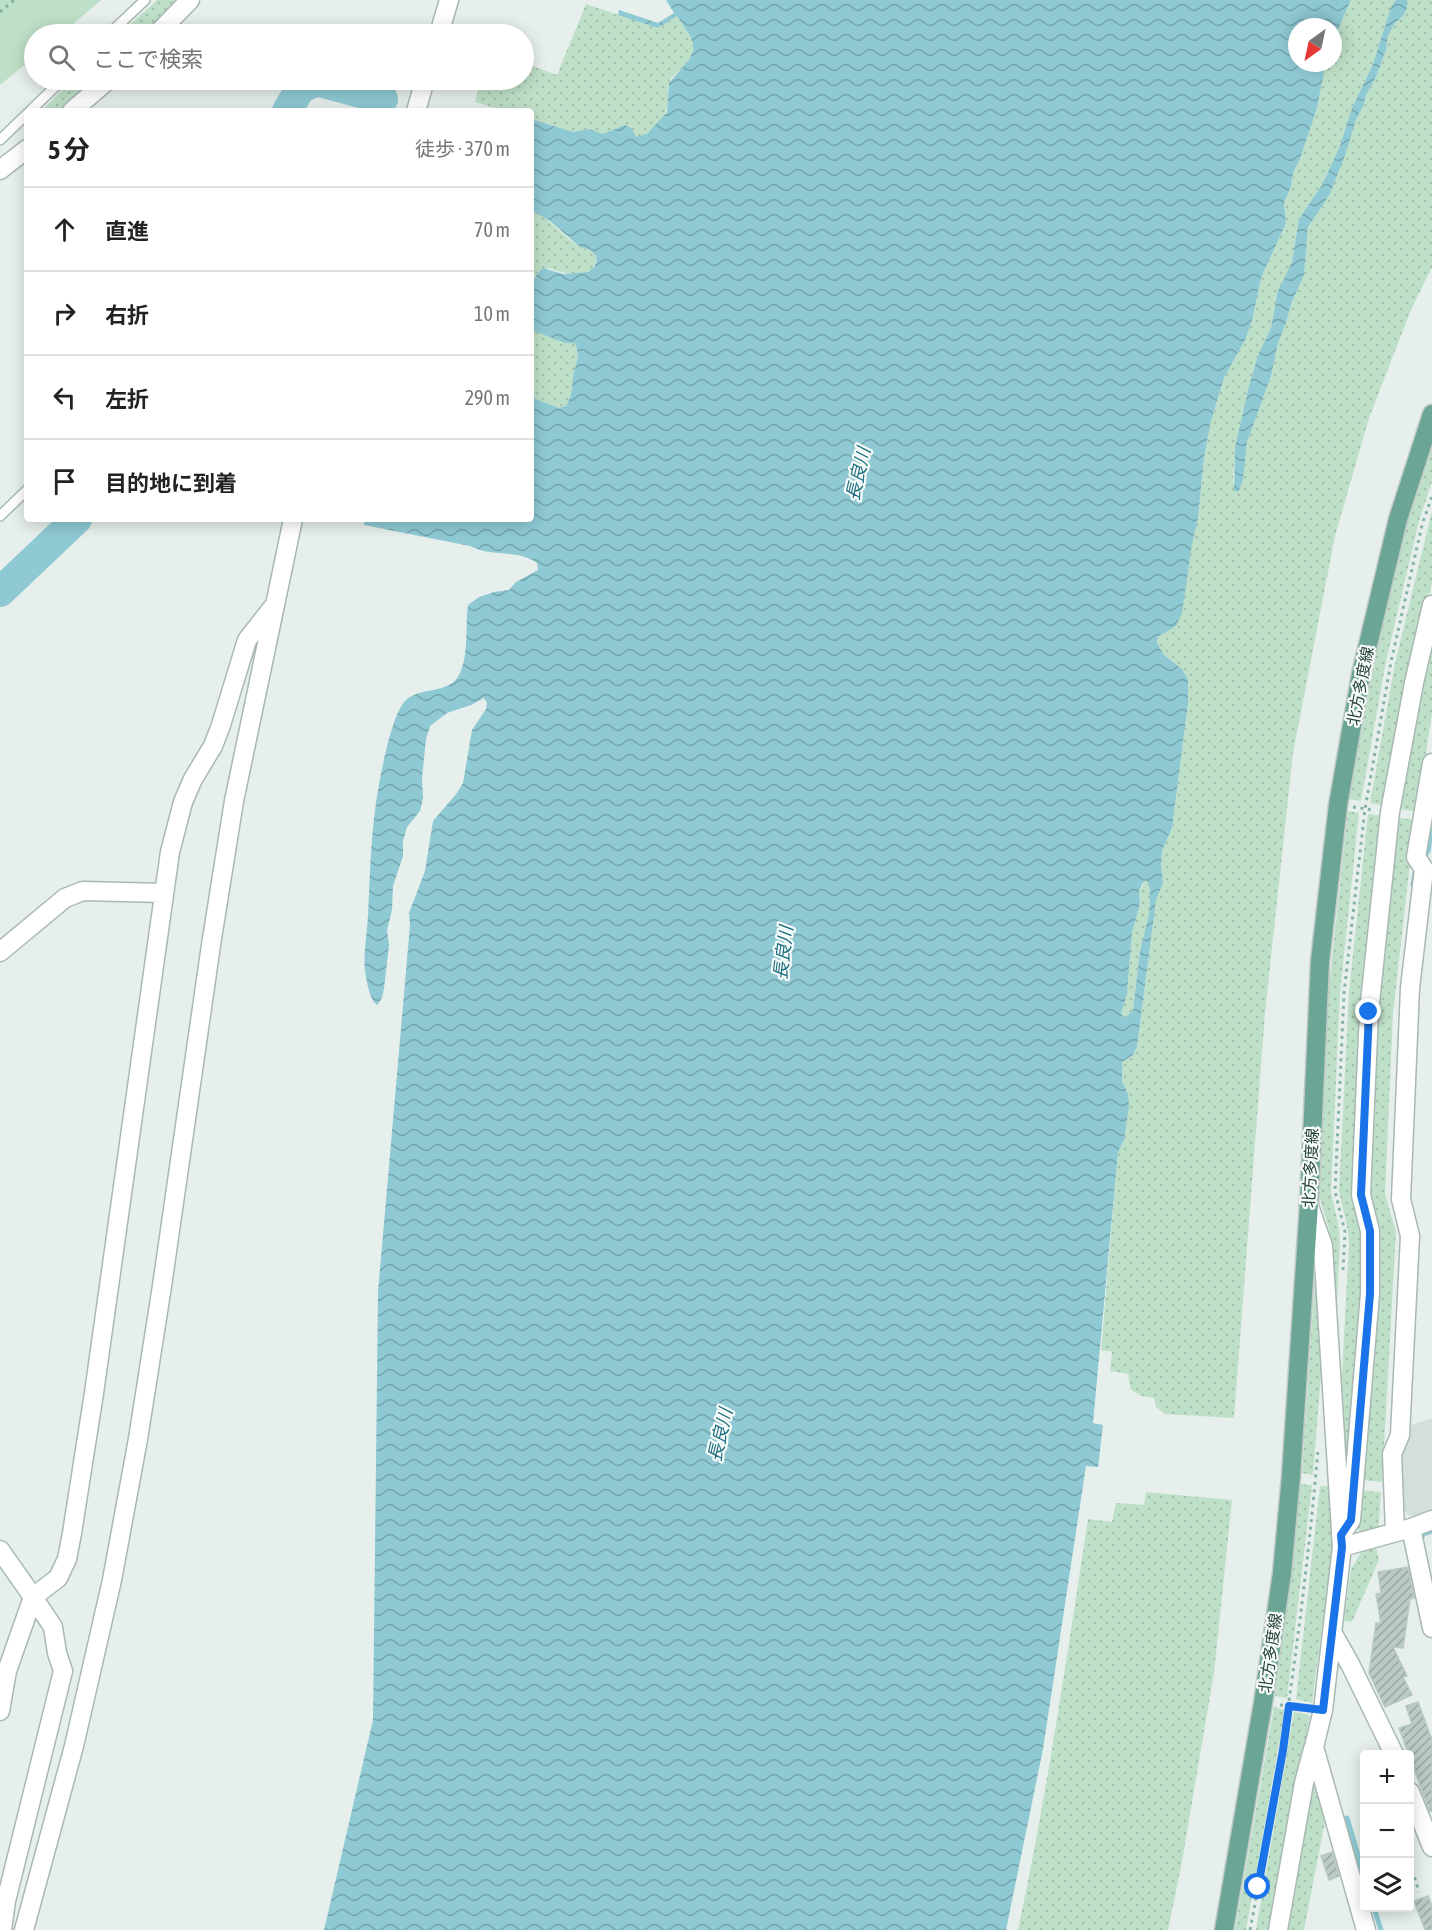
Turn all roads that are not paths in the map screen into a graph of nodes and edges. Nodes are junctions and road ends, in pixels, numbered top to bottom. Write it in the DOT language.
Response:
graph roads {
  1 [pos="145,0"];
  2 [pos="190,0"];
  3 [pos="449,0"];
  4 [pos="120,24"];
  5 [pos="167,24"];
  6 [pos="442,24"];
  7 [pos="51,90"];
  8 [pos="96,90"];
  9 [pos="422,90"];
  10 [pos="32,108"];
  11 [pos="75,108"];
  12 [pos="417,108"];
  13 [pos="24,116"];
  14 [pos="0,140"];
  15 [pos="24,151"];
  16 [pos="0,170"];
  17 [pos="1432,414"];
  18 [pos="24,493"];
  19 [pos="0,516"];
  20 [pos="292,522"];
  21 [pos="276,604"];
  22 [pos="1432,605"];
  23 [pos="1432,762"];
  24 [pos="163,893"];
  25 [pos="0,951"];
  26 [pos="1309,1204"];
  27 [pos="1432,1520"];
  28 [pos="1403,1529"];
  29 [pos="1342,1541"];
  30 [pos="0,1550"];
  31 [pos="33,1597"];
  32 [pos="1432,1628"];
  33 [pos="1333,1634"];
  34 [pos="0,1711"];
  35 [pos="1314,1747"];
  36 [pos="1392,1750"];
  37 [pos="1414,1802"];
  38 [pos="1432,1847"];
  39 [pos="2,1930"];
  40 [pos="24,1930"];
  41 [pos="1224,1930"];
  42 [pos="1278,1930"];
  43 [pos="1366,1930"];
  1 -- 4 [label="lane"];
  2 -- 5 [label="street"];
  3 -- 6 [label="street"];
  7 -- 10 [label="lane"];
  8 -- 11 [label="street"];
  9 -- 12 [label="street"];
  13 -- 14 [label="lane"];
  15 -- 16 [label="street"];
  17 -- 26 [label="main road, 北方多度線"];
  18 -- 19 [label="lane"];
  20 -- 21 [label="street"];
  21 -- 24 [label="street"];
  21 -- 40 [label="street"];
  22 -- 29 [label="street"];
  23 -- 28 [label="street"];
  24 -- 25 [label="street"];
  24 -- 31 [label="street"];
  26 -- 29 [label="street"];
  26 -- 41 [label="main road, 北方多度線"];
  27 -- 28 [label="street"];
  28 -- 29 [label="street"];
  28 -- 32 [label="street"];
  29 -- 33 [label="street"];
  30 -- 31 [label="street"];
  31 -- 34 [label="street"];
  31 -- 39 [label="street"];
  33 -- 35 [label="street"];
  33 -- 36 [label="street"];
  35 -- 42 [label="street"];
  35 -- 43 [label="street"];
  37 -- 38 [label="street"];
}
